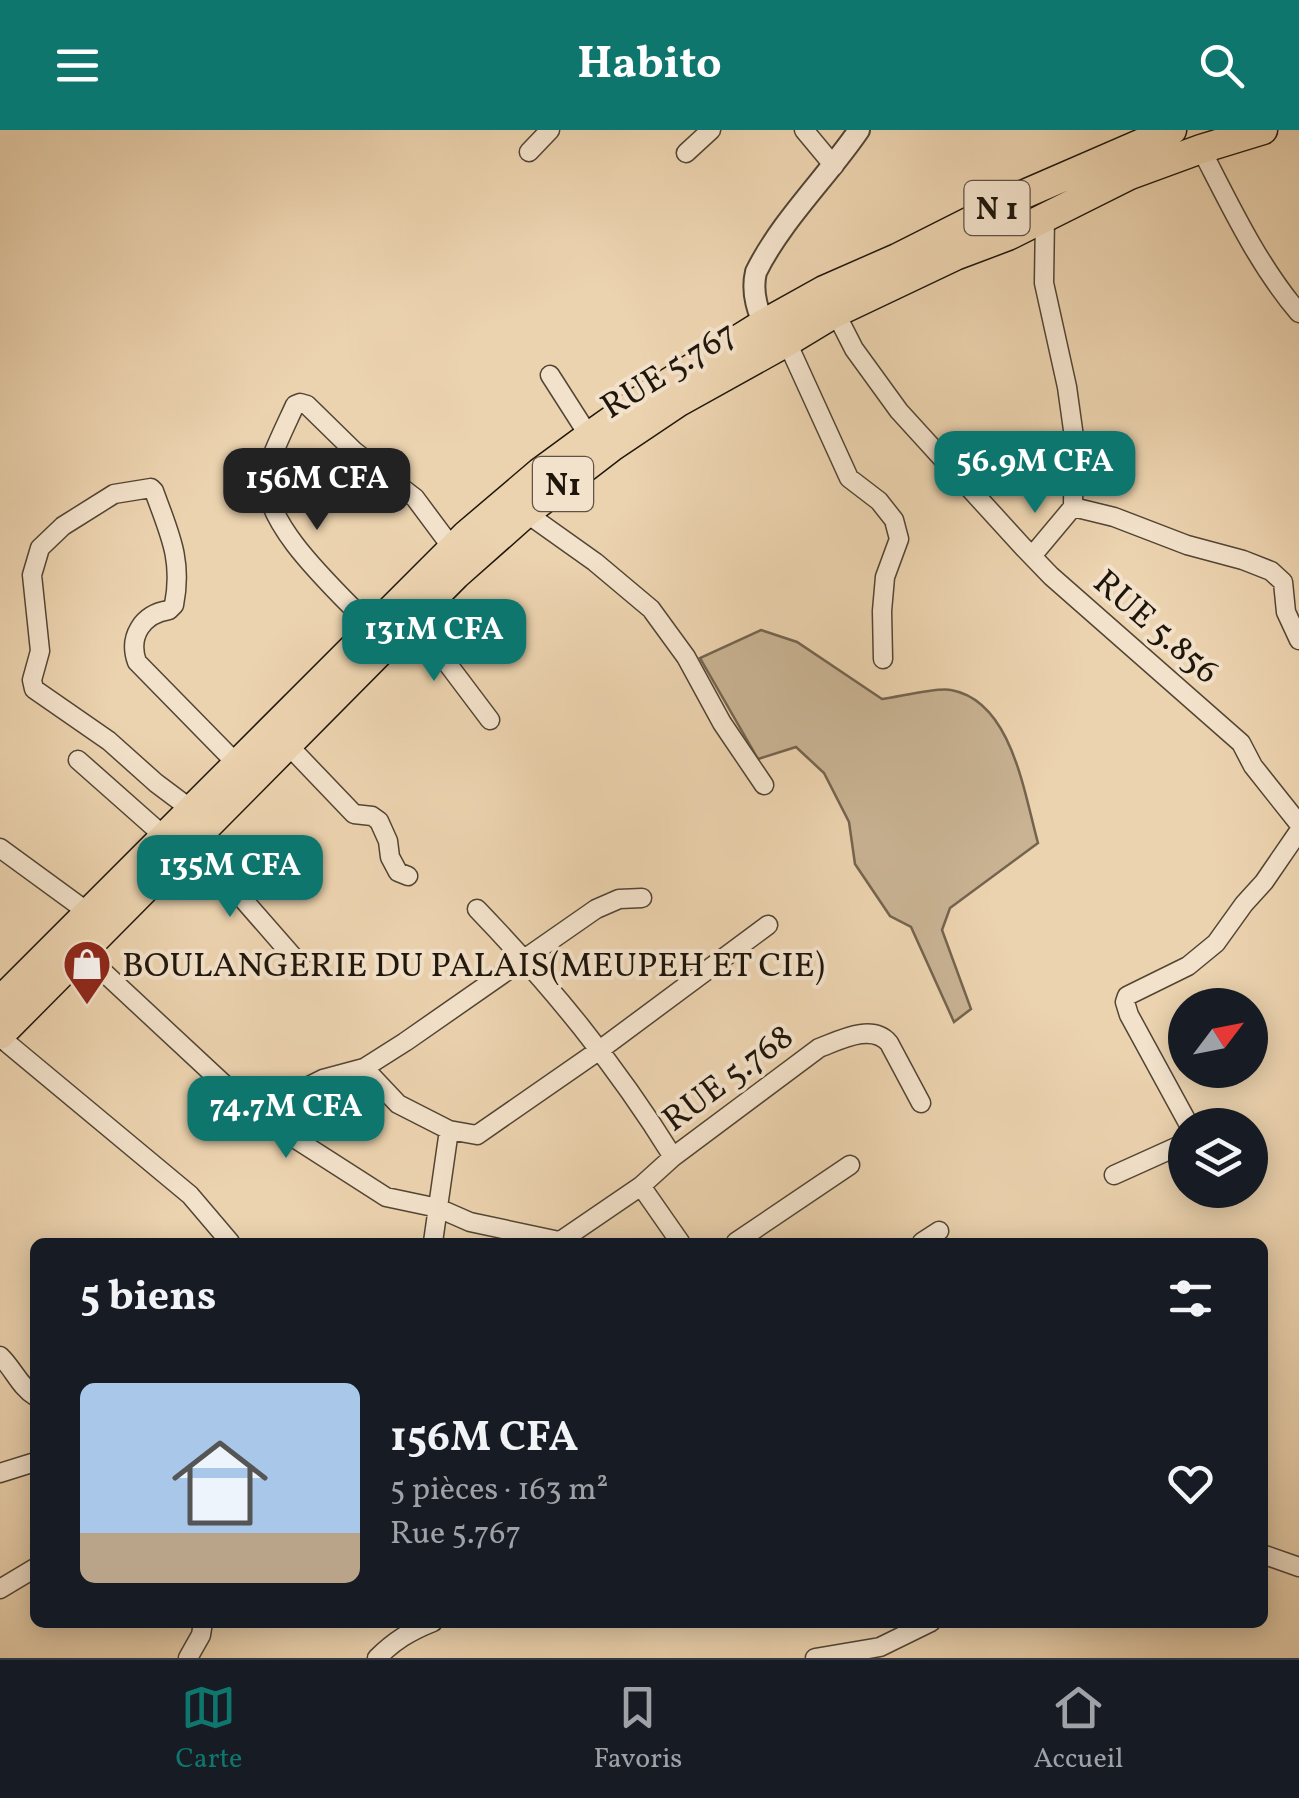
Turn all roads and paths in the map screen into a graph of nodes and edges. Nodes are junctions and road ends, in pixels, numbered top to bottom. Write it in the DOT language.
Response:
graph roads {
  1 [pos="550,130"];
  2 [pos="710,130"];
  3 [pos="804,130"];
  4 [pos="858,130"];
  5 [pos="1172,130"];
  6 [pos="1263,130"];
  7 [pos="1202,148"];
  8 [pos="529,152"];
  9 [pos="686,152"];
  10 [pos="834,166"];
  11 [pos="1044,216"];
  12 [pos="829,301"];
  13 [pos="1299,313"];
  14 [pos="775,338"];
  15 [pos="550,375"];
  16 [pos="589,436"];
  17 [pos="1074,508"];
  18 [pos="526,514"];
  19 [pos="452,549"];
  20 [pos="1032,556"];
  21 [pos="409,623"];
  22 [pos="373,629"];
  23 [pos="1299,640"];
  24 [pos="883,659"];
  25 [pos="490,720"];
  26 [pos="288,744"];
  27 [pos="78,760"];
  28 [pos="238,765"];
  29 [pos="764,785"];
  30 [pos="192,810"];
  31 [pos="1299,828"];
  32 [pos="179,840"];
  33 [pos="0,848"];
  34 [pos="408,876"];
  35 [pos="642,898"];
  36 [pos="477,908"];
  37 [pos="90,913"];
  38 [pos="768,926"];
  39 [pos="74,945"];
  40 [pos="526,960"];
  41 [pos="303,968"];
  42 [pos="0,1001"];
  43 [pos="0,1036"];
  44 [pos="600,1049"];
  45 [pos="364,1068"];
  46 [pos="920,1102"];
  47 [pos="1180,1108"];
  48 [pos="255,1113"];
  49 [pos="449,1130"];
  50 [pos="1168,1151"];
  51 [pos="673,1156"];
  52 [pos="850,1166"];
  53 [pos="1114,1176"];
  54 [pos="641,1186"];
  55 [pos="438,1208"];
  56 [pos="227,1238"];
  57 [pos="434,1238"];
  58 [pos="541,1238"];
  59 [pos="565,1238"];
  60 [pos="677,1238"];
  61 [pos="742,1238"];
  62 [pos="0,1356"];
  63 [pos="30,1393"];
  64 [pos="30,1464"];
  65 [pos="0,1473"];
  66 [pos="1268,1556"];
  67 [pos="1299,1567"];
  68 [pos="30,1571"];
  69 [pos="0,1589"];
  70 [pos="202,1628"];
  71 [pos="407,1628"];
  72 [pos="919,1628"];
  73 [pos="188,1658"];
  74 [pos="376,1658"];
  75 [pos="815,1658"];
  1 -- 8 [label="street"];
  2 -- 9 [label="street"];
  3 -- 10 [label="street"];
  4 -- 10 [label="street"];
  5 -- 12 [label="highway, N 1"];
  6 -- 7 [label="highway"];
  7 -- 11 [label="highway"];
  7 -- 13 [label="street"];
  10 -- 14 [label="street"];
  11 -- 12 [label="highway"];
  11 -- 17 [label="street"];
  12 -- 14 [label="highway, N 1"];
  12 -- 20 [label="street, RUE 5.856"];
  14 -- 16 [label="highway, N 1"];
  14 -- 18 [label="highway, RUE 5.767 / N1"];
  14 -- 24 [label="street"];
  15 -- 16 [label="street"];
  16 -- 19 [label="highway, N 1"];
  17 -- 20 [label="street"];
  17 -- 23 [label="street"];
  18 -- 21 [label="highway, RUE 5.767 / N1"];
  18 -- 29 [label="street"];
  19 -- 22 [label="highway, N 1"];
  19 -- 22 [label="street"];
  20 -- 31 [label="street, RUE 5.856"];
  21 -- 25 [label="street"];
  21 -- 26 [label="highway, RUE 5.767 / N1"];
  22 -- 28 [label="highway, N 1"];
  26 -- 32 [label="highway, RUE 5.767 / N1"];
  26 -- 34 [label="street"];
  27 -- 32 [label="street"];
  28 -- 30 [label="highway, N 1"];
  28 -- 30 [label="street"];
  30 -- 32 [label="highway, N 1"];
  31 -- 47 [label="street"];
  32 -- 37 [label="highway, N 1"];
  32 -- 39 [label="highway, RUE 5.767 / N1"];
  32 -- 41 [label="street"];
  33 -- 37 [label="street"];
  35 -- 40 [label="street"];
  36 -- 40 [label="street"];
  37 -- 39 [label="highway, N 1"];
  38 -- 44 [label="street"];
  39 -- 42 [label="highway, RUE 5.767 / N1"];
  39 -- 43 [label="highway, RUE 5.767 / N1"];
  39 -- 48 [label="street"];
  40 -- 44 [label="street"];
  40 -- 45 [label="street"];
  43 -- 56 [label="street"];
  44 -- 49 [label="street"];
  44 -- 51 [label="street"];
  45 -- 48 [label="street"];
  45 -- 49 [label="street"];
  46 -- 51 [label="street, RUE 5.768"];
  48 -- 55 [label="street"];
  49 -- 55 [label="street"];
  50 -- 53 [label="street"];
  51 -- 54 [label="street, RUE 5.768"];
  52 -- 61 [label="street"];
  54 -- 59 [label="street, RUE 5.768"];
  54 -- 60 [label="street"];
  55 -- 57 [label="street"];
  55 -- 58 [label="street"];
  62 -- 63 [label="street"];
  64 -- 65 [label="street"];
  66 -- 67 [label="street"];
  68 -- 69 [label="street"];
  70 -- 73 [label="street"];
  71 -- 74 [label="street"];
  72 -- 75 [label="street"];
}
